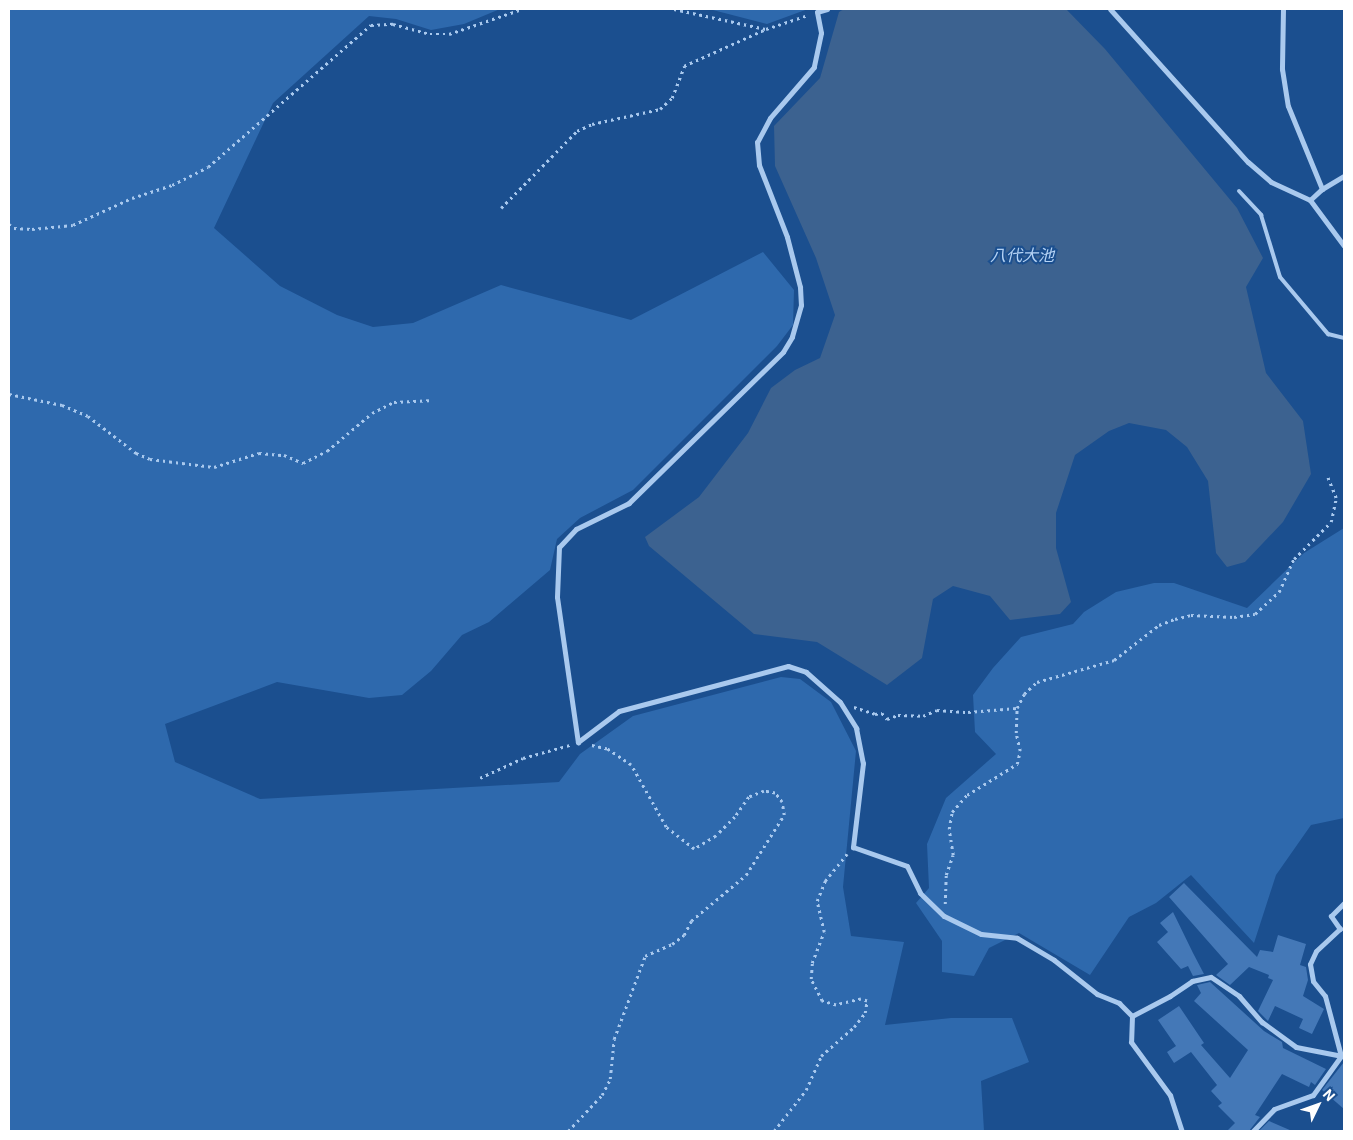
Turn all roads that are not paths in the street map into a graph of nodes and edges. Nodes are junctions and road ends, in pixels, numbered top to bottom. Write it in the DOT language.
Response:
graph roads {
  1 [pos="827,9"];
  2 [pos="1110,9"];
  3 [pos="1283,9"];
  4 [pos="1344,176"];
  5 [pos="1322,189"];
  6 [pos="1239,191"];
  7 [pos="1310,200"];
  8 [pos="1344,246"];
  9 [pos="1344,338"];
  10 [pos="1344,903"];
  11 [pos="1132,1016"];
  12 [pos="1343,1056"];
  13 [pos="1182,1131"];
  14 [pos="1254,1131"];
  1 -- 11 [label="street"];
  2 -- 7 [label="street"];
  3 -- 5 [label="street"];
  4 -- 5 [label="street"];
  5 -- 7 [label="street"];
  6 -- 9 [label="lane"];
  7 -- 8 [label="street"];
  10 -- 12 [label="street"];
  11 -- 12 [label="street"];
  11 -- 13 [label="street"];
  12 -- 14 [label="street"];
}
